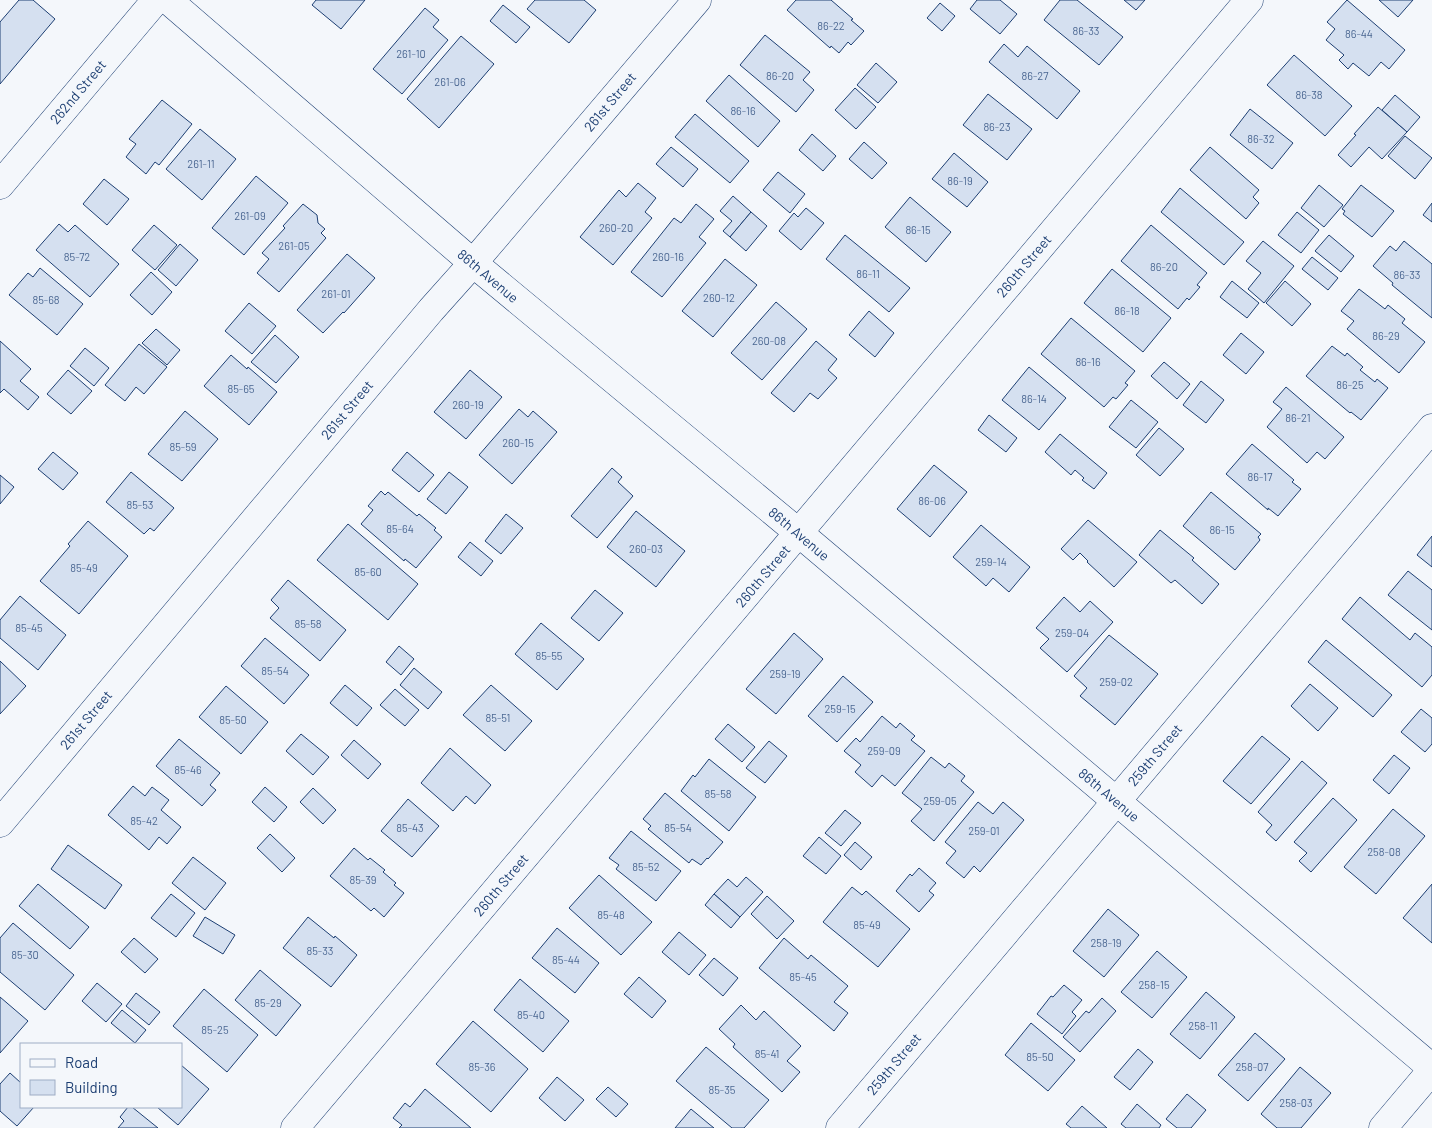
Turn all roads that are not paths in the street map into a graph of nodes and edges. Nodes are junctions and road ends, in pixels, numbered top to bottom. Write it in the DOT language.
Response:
graph roads {
  1 [pos="156,0"];
  2 [pos="168,0"];
  3 [pos="697,0"];
  4 [pos="1249,0"];
  5 [pos="0,185"];
  6 [pos="473,264"];
  7 [pos="1432,428"];
  8 [pos="799,534"];
  9 [pos="1116,802"];
  10 [pos="0,823"];
  11 [pos="1432,1069"];
  12 [pos="295,1128"];
  13 [pos="840,1128"];
  14 [pos="1383,1128"];
  1 -- 5 [label="street, 262nd Street"];
  2 -- 6 [label="street, 86th Avenue"];
  3 -- 6 [label="street, 261st Street"];
  4 -- 8 [label="street, 260th Street"];
  6 -- 8 [label="street, 86th Avenue"];
  6 -- 10 [label="street, 261st Street"];
  7 -- 9 [label="street, 259th Street"];
  8 -- 9 [label="street, 86th Avenue"];
  8 -- 12 [label="street, 260th Street"];
  9 -- 11 [label="street, 86th Avenue"];
  9 -- 13 [label="street, 259th Street"];
  11 -- 14 [label="street"];
}
